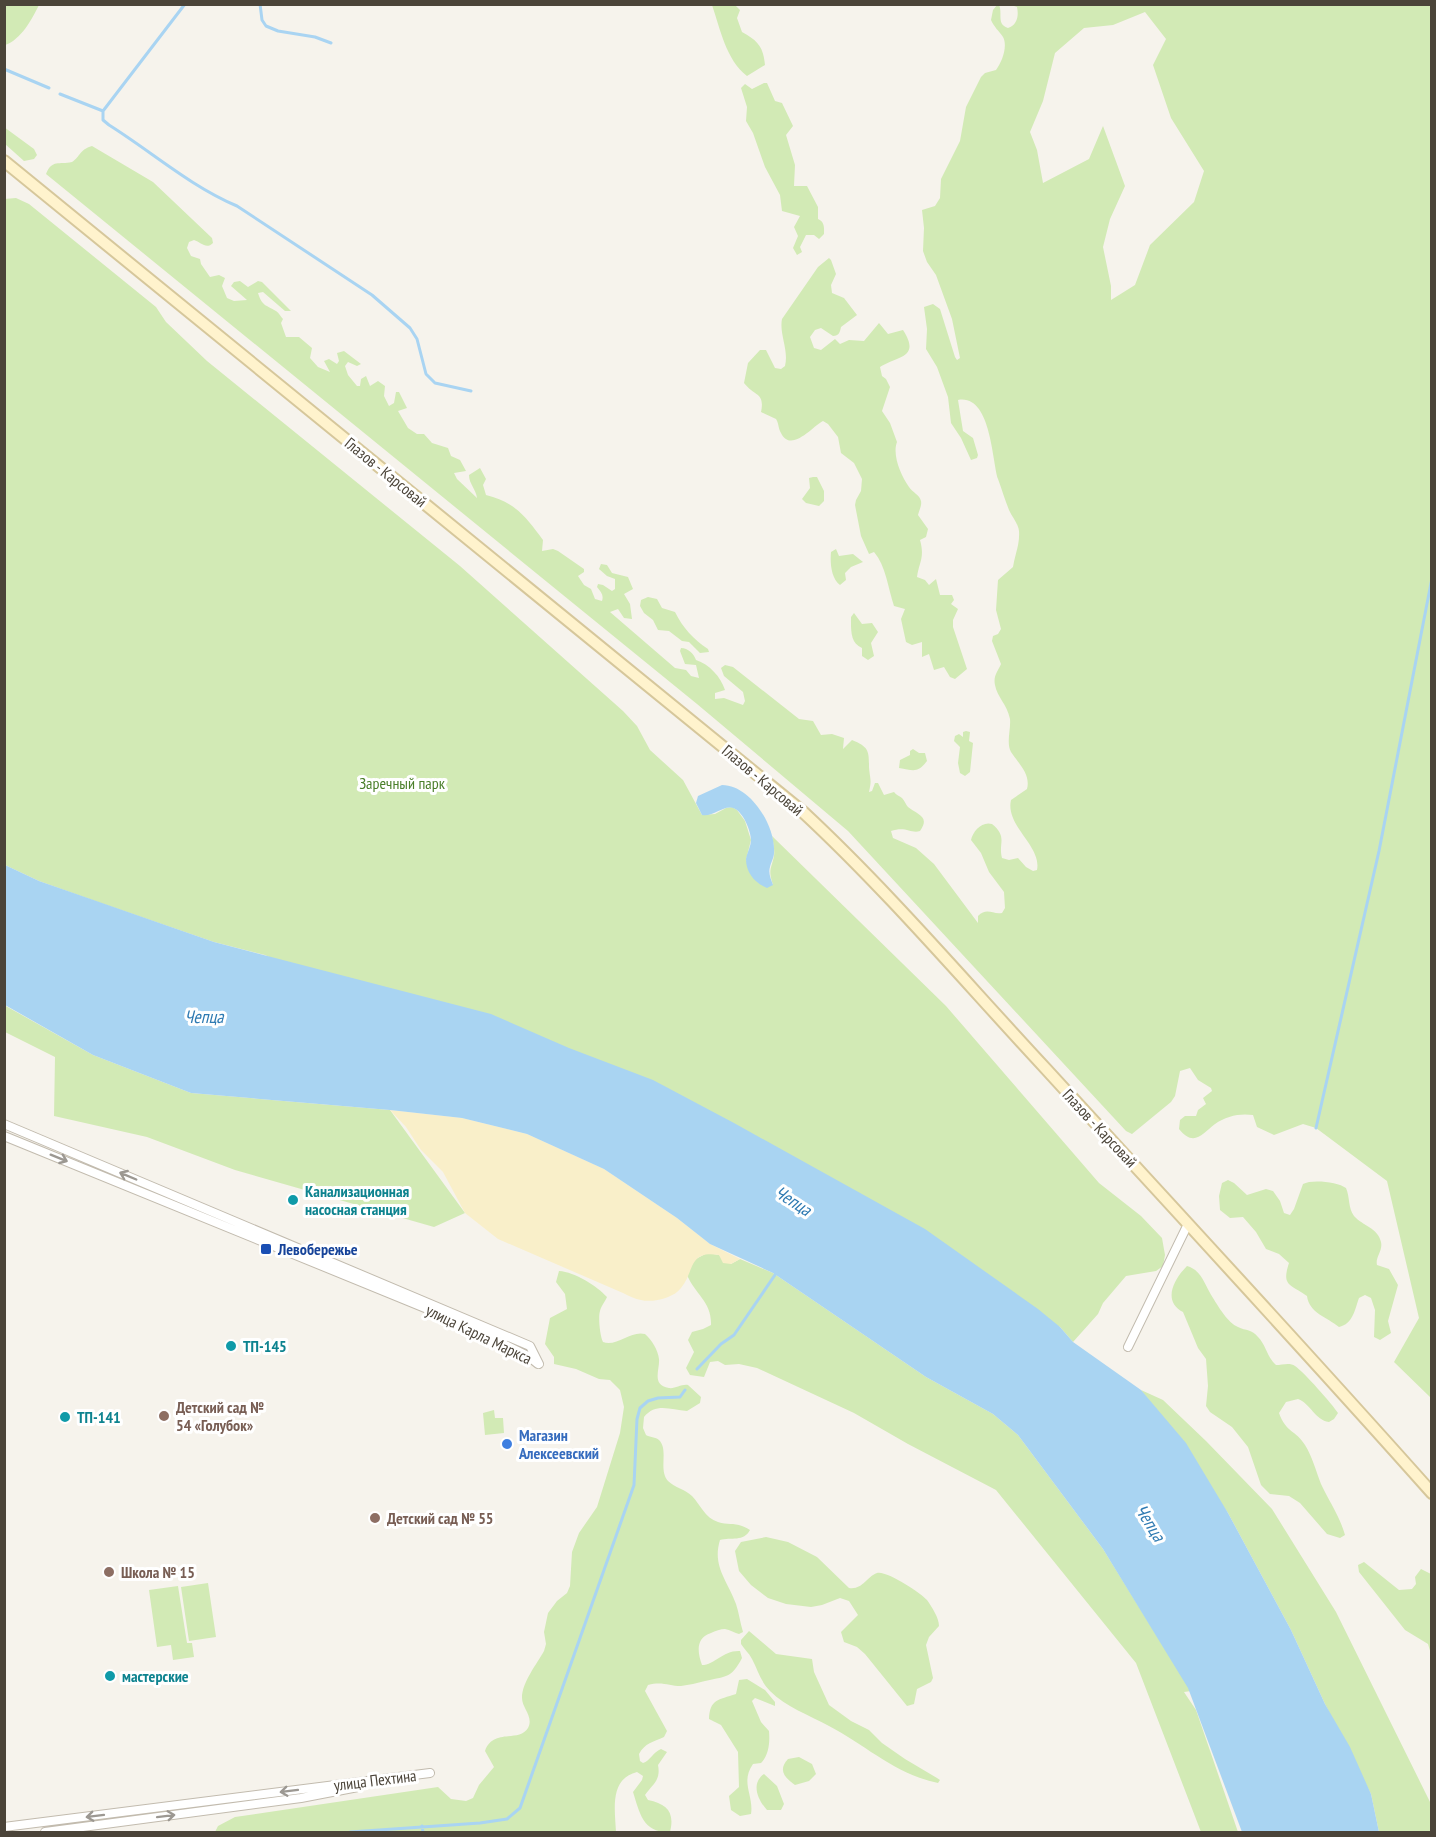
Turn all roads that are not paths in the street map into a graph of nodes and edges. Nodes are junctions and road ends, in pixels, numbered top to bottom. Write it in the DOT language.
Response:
graph roads {
  1 [pos="4,161"];
  2 [pos="4,1124"];
  3 [pos="4,1136"];
  4 [pos="1188,1224"];
  5 [pos="1128,1347"];
  6 [pos="1431,1493"];
  7 [pos="4,1827"];
  8 [pos="45,1833"];
  1 -- 4 [label="main road, Глазов - Карсовай"];
  3 -- 2 [label="street, улица Карла Маркса, one-way"];
  4 -- 5 [label="street"];
  4 -- 6 [label="main road, Глазов - Карсовай"];
  8 -- 7 [label="street, улица Пехтина, one-way"];
}
